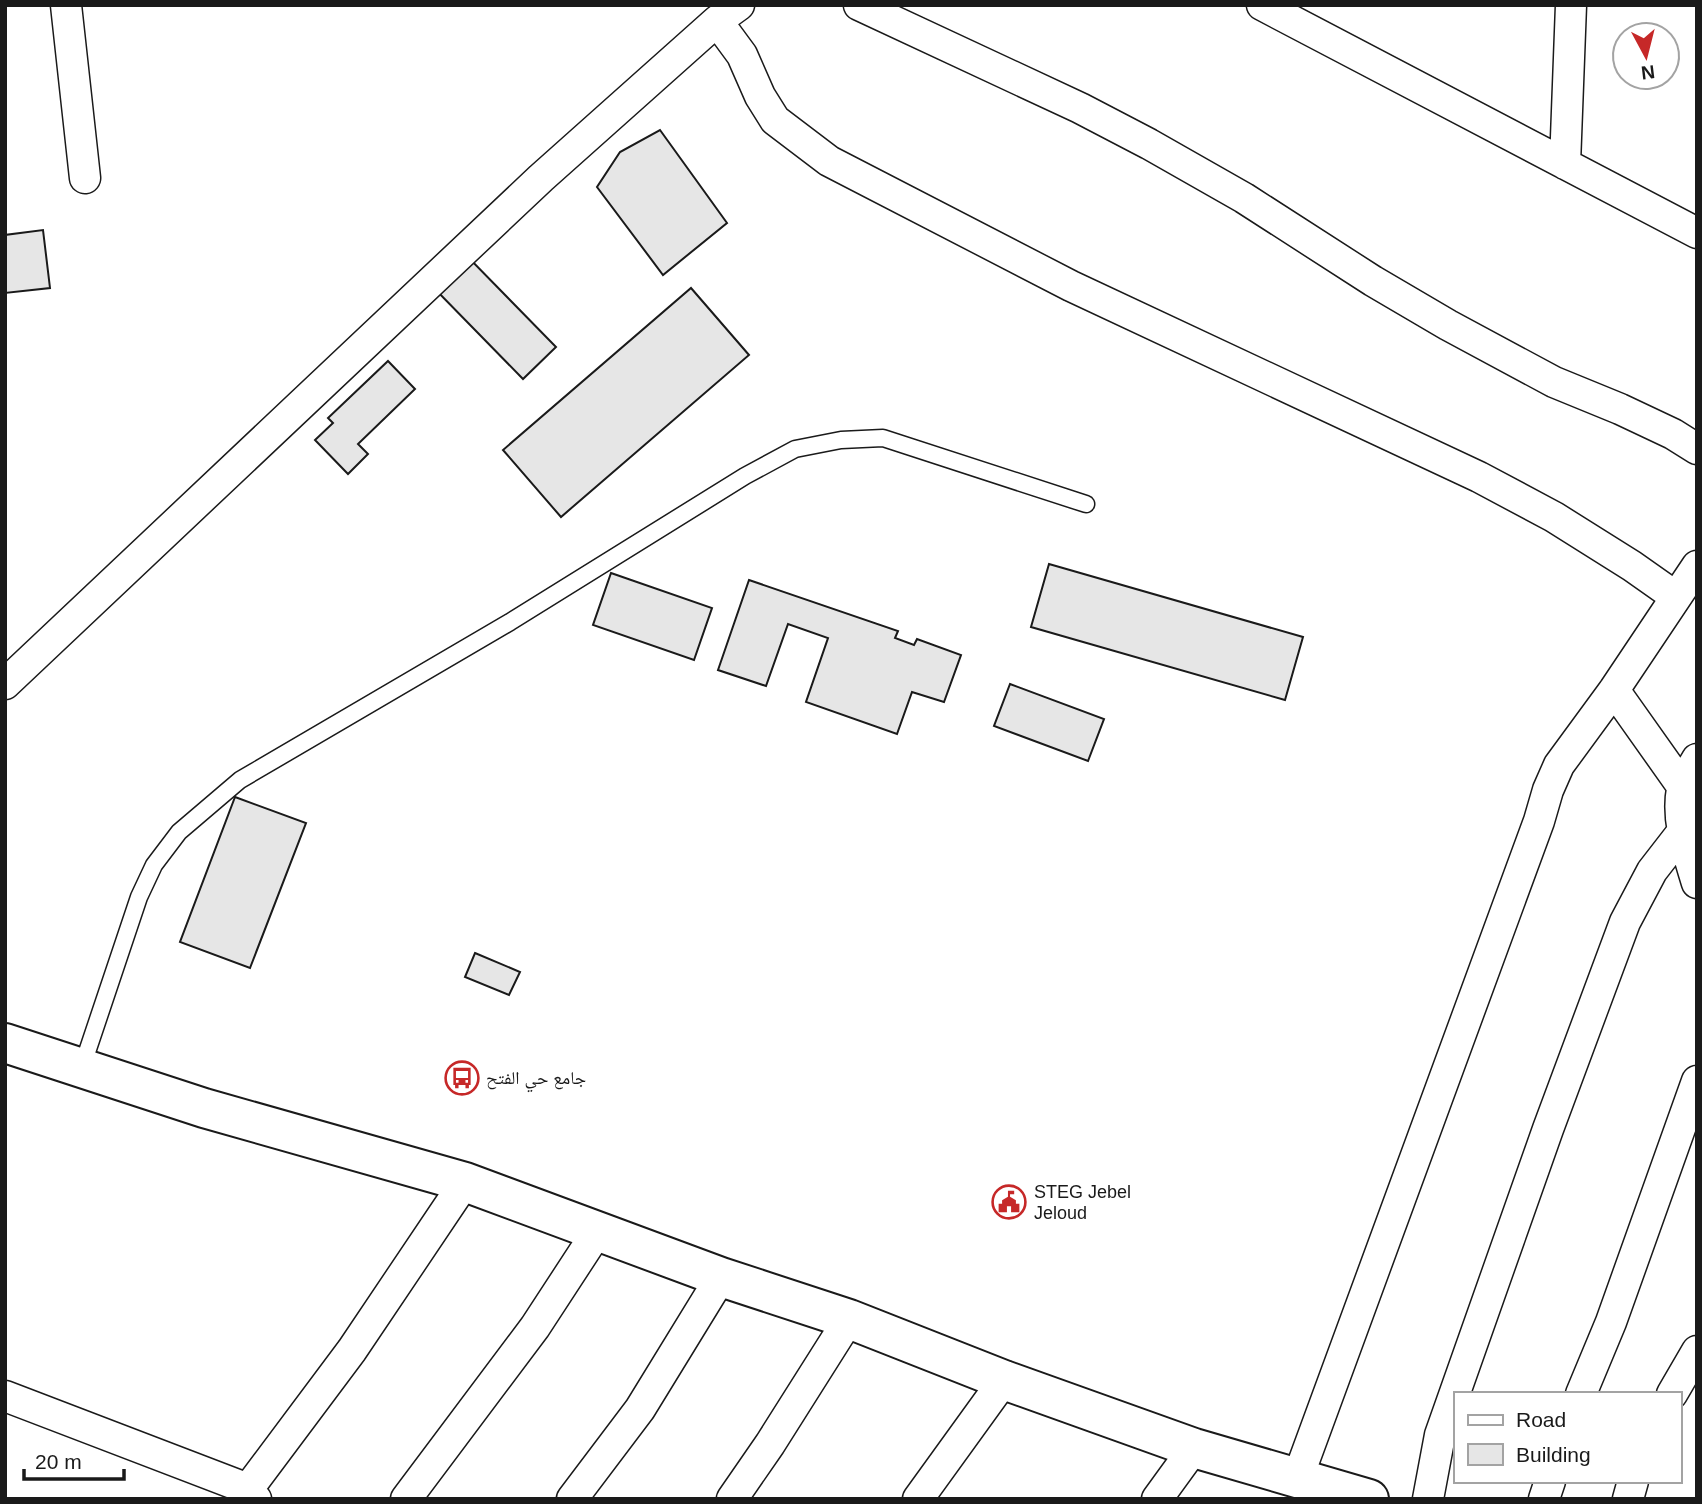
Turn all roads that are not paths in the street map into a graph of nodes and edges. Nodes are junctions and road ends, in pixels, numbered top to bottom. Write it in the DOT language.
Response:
graph roads {
  1 [pos="66,5"];
  2 [pos="859,5"];
  3 [pos="1262,5"];
  4 [pos="1570,5"];
  5 [pos="733,9"];
  6 [pos="1565,164"];
  7 [pos="85,178"];
  8 [pos="1697,233"];
  9 [pos="1697,449"];
  10 [pos="1086,504"];
  11 [pos="1697,566"];
  12 [pos="1676,597"];
  13 [pos="5,684"];
  14 [pos="1614,690"];
  15 [pos="1697,758"];
  16 [pos="1682,786"];
  17 [pos="1683,831"];
  18 [pos="1697,883"];
  19 [pos="5,1044"];
  20 [pos="82,1067"];
  21 [pos="1697,1082"];
  22 [pos="465,1182"];
  23 [pos="598,1229"];
  24 [pos="721,1276"];
  25 [pos="849,1319"];
  26 [pos="1697,1351"];
  27 [pos="1004,1380"];
  28 [pos="1455,1392"];
  29 [pos="1582,1392"];
  30 [pos="1673,1392"];
  31 [pos="1454,1395"];
  32 [pos="5,1396"];
  33 [pos="1194,1448"];
  34 [pos="1298,1477"];
  35 [pos="252,1494"];
  36 [pos="1354,1497"];
  37 [pos="406,1499"];
  38 [pos="572,1499"];
  39 [pos="732,1499"];
  40 [pos="918,1499"];
  41 [pos="1157,1499"];
  42 [pos="1428,1499"];
  1 -- 7 [label="street"];
  2 -- 9 [label="street"];
  3 -- 6 [label="street"];
  4 -- 6 [label="street"];
  5 -- 12 [label="street"];
  5 -- 13 [label="street"];
  6 -- 8 [label="street"];
  10 -- 20 [label="lane"];
  11 -- 12 [label="street"];
  12 -- 14 [label="street"];
  14 -- 16 [label="street"];
  14 -- 34 [label="street"];
  15 -- 16 [label="street"];
  16 -- 17 [label="street"];
  17 -- 18 [label="street"];
  17 -- 28 [label="street"];
  19 -- 20 [label="main road"];
  20 -- 22 [label="main road"];
  21 -- 29 [label="street"];
  22 -- 23 [label="main road"];
  22 -- 35 [label="street"];
  23 -- 24 [label="main road"];
  23 -- 37 [label="street"];
  24 -- 25 [label="main road"];
  24 -- 38 [label="street"];
  25 -- 27 [label="main road"];
  25 -- 39 [label="street"];
  26 -- 30 [label="street"];
  27 -- 33 [label="main road"];
  27 -- 40 [label="street"];
  31 -- 42 [label="street"];
  32 -- 35 [label="street"];
  33 -- 34 [label="main road"];
  33 -- 41 [label="street"];
  34 -- 36 [label="main road"];
}
